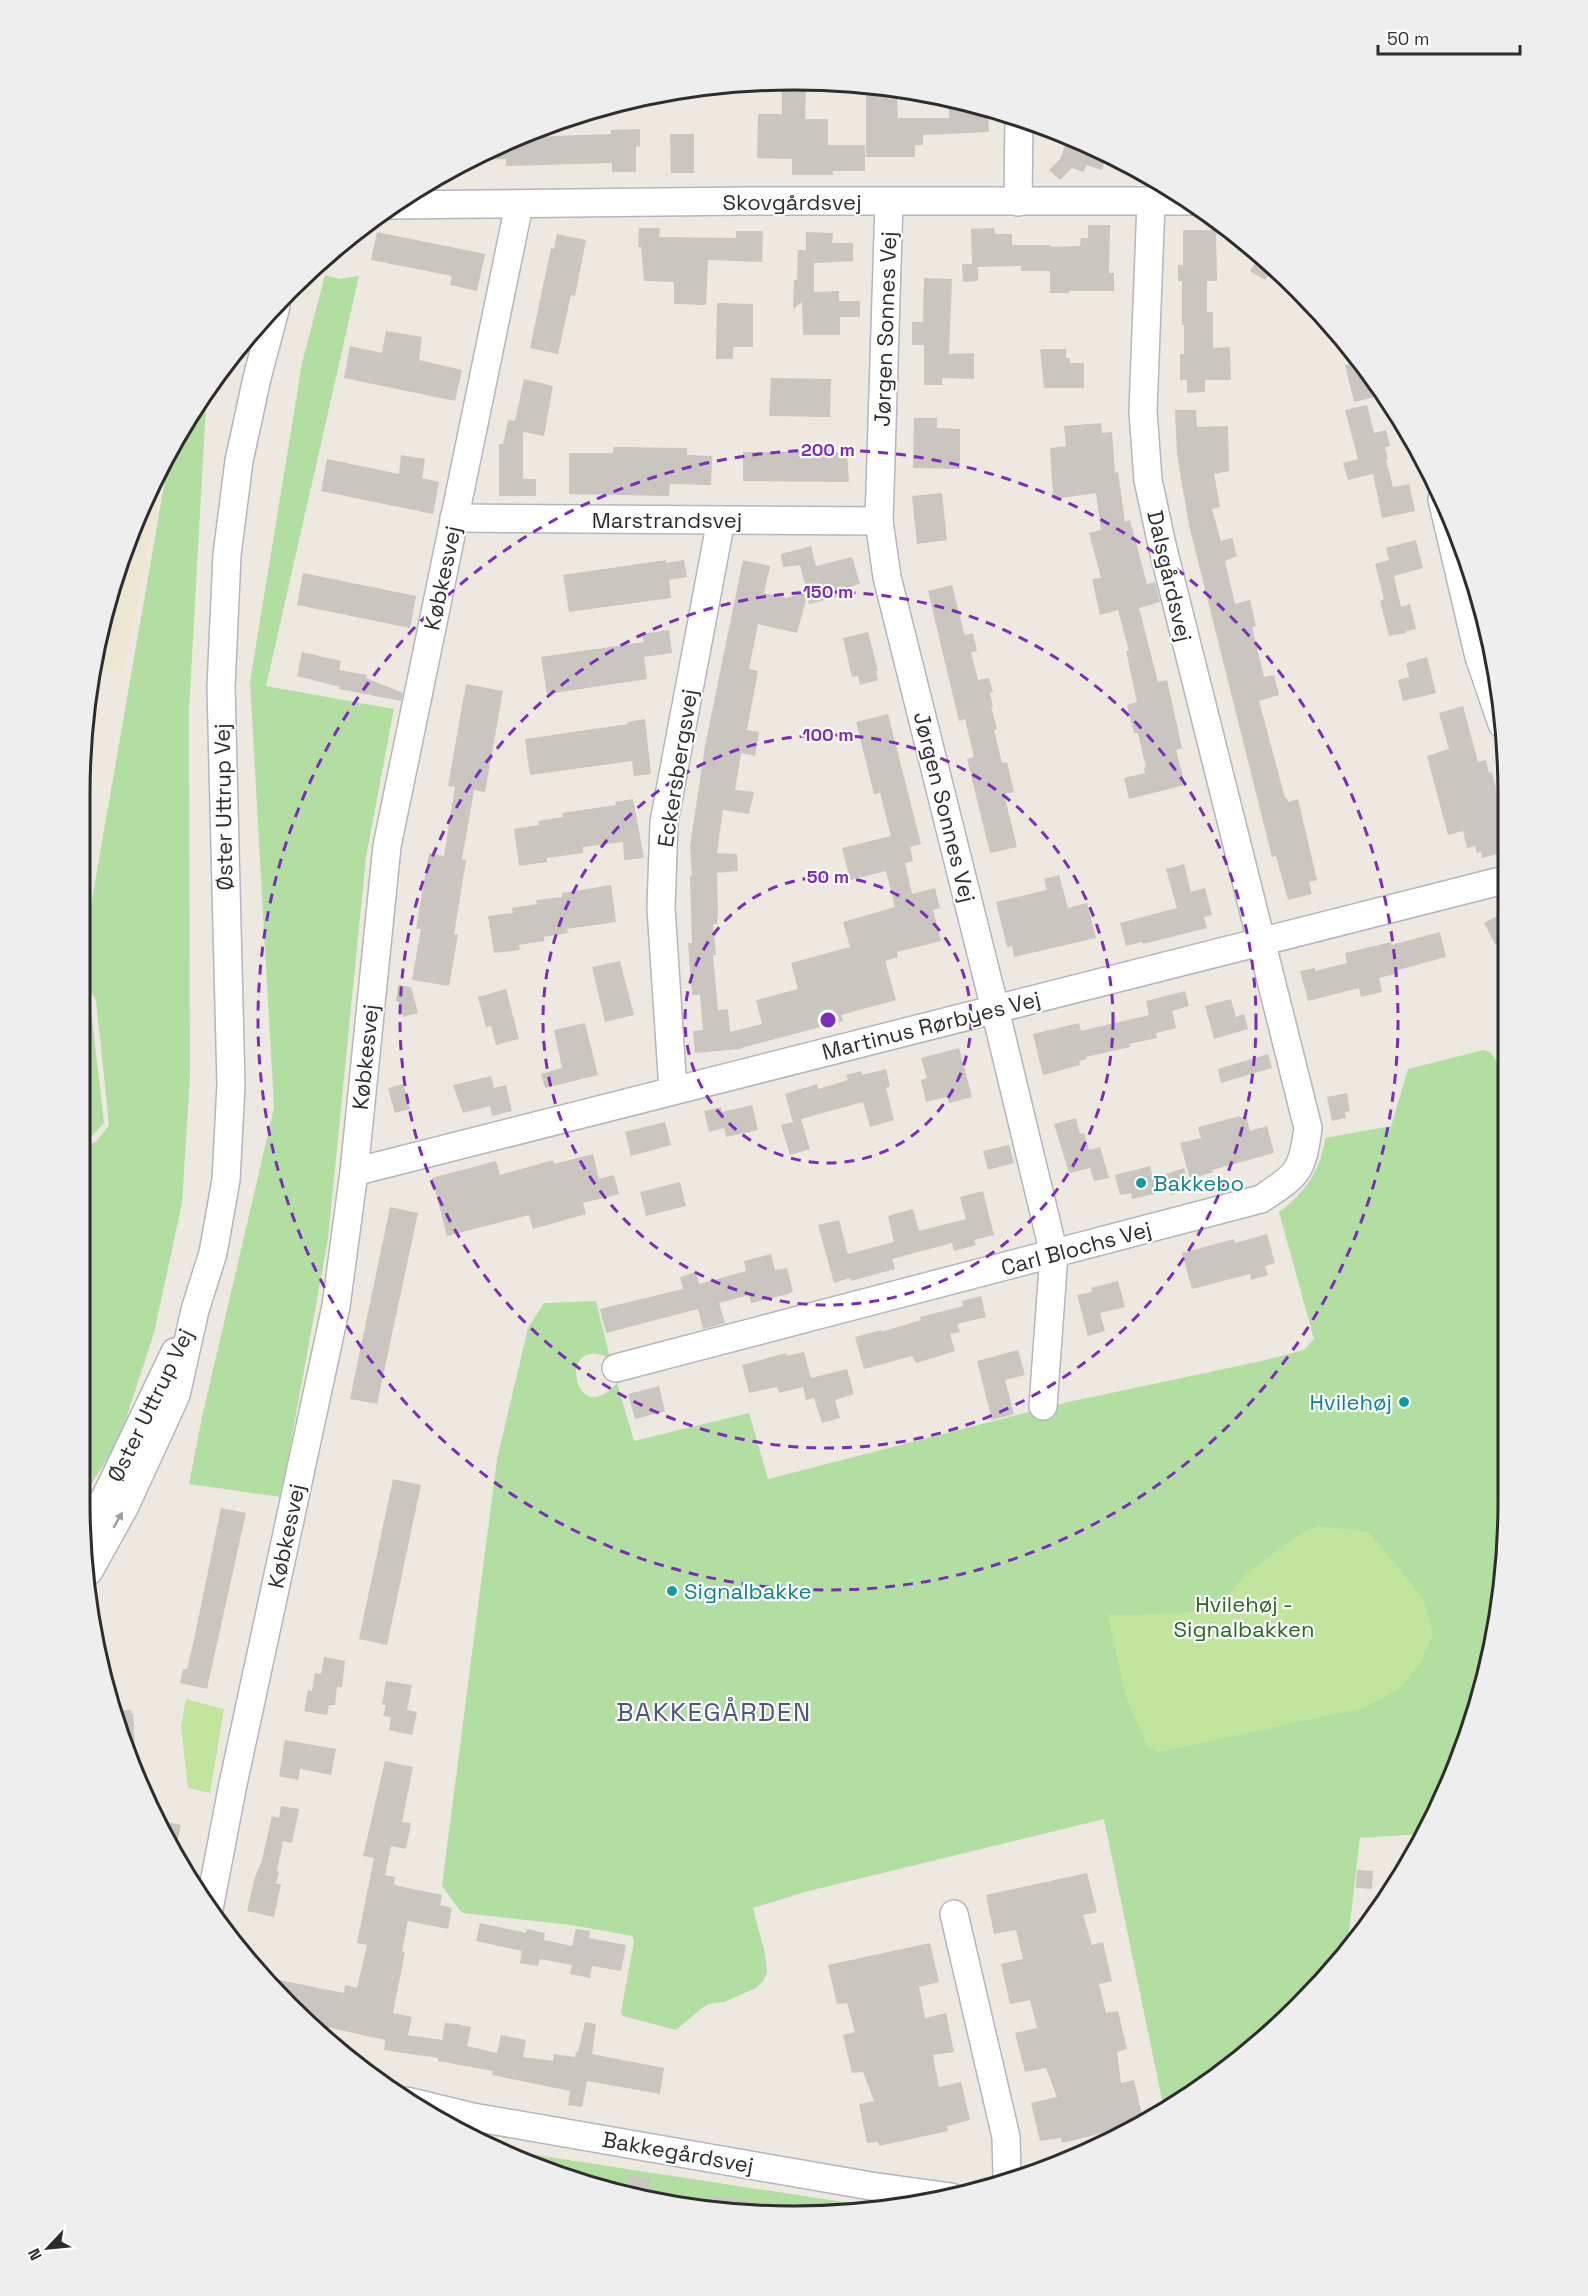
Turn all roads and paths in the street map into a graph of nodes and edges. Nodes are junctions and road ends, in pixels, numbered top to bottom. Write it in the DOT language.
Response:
graph roads {
  1 [pos="1019,127"];
  2 [pos="1173,201"];
  3 [pos="889,202"];
  4 [pos="1018,202"];
  5 [pos="1151,202"];
  6 [pos="409,205"];
  7 [pos="519,205"];
  8 [pos="271,323"];
  9 [pos="454,518"];
  10 [pos="721,520"];
  11 [pos="879,520"];
  12 [pos="1454,550"];
  13 [pos="1489,687"];
  14 [pos="1498,882"];
  15 [pos="1262,941"];
  16 [pos="995,1009"];
  17 [pos="673,1090"];
  18 [pos="354,1172"];
  19 [pos="1054,1254"];
  20 [pos="195,1310"];
  21 [pos="616,1368"];
  22 [pos="1043,1406"];
  23 [pos="91,1518"];
  24 [pos="93,1562"];
  25 [pos="211,1897"];
  26 [pos="954,1914"];
  27 [pos="435,2107"];
  28 [pos="1007,2173"];
  29 [pos="924,2193"];
  1 -- 4 [label="street"];
  2 -- 5 [label="street, Skovgårdsvej"];
  3 -- 4 [label="street, Skovgårdsvej"];
  3 -- 7 [label="street, Skovgårdsvej"];
  3 -- 11 [label="street, Jørgen Sonnes Vej"];
  4 -- 5 [label="street, Skovgårdsvej"];
  5 -- 15 [label="street, Dalsgårdsvej"];
  6 -- 7 [label="street, Skovgårdsvej"];
  7 -- 9 [label="street, Købkesvej"];
  8 -- 20 [label="street, Øster Uttrup Vej"];
  9 -- 10 [label="street, Marstrandsvej"];
  9 -- 18 [label="street, Købkesvej"];
  10 -- 11 [label="street, Marstrandsvej"];
  10 -- 17 [label="street, Eckersbergsvej"];
  11 -- 16 [label="street, Jørgen Sonnes Vej"];
  12 -- 13 [label="street"];
  14 -- 15 [label="street, Martinus Rørbyes Vej"];
  15 -- 16 [label="street, Martinus Rørbyes Vej"];
  15 -- 19 [label="street, Carl Blochs Vej"];
  16 -- 17 [label="street, Martinus Rørbyes Vej"];
  16 -- 19 [label="street, Jørgen Sonnes Vej"];
  17 -- 18 [label="street, Martinus Rørbyes Vej"];
  18 -- 25 [label="street, Købkesvej"];
  19 -- 21 [label="street, Carl Blochs Vej"];
  19 -- 22 [label="street, Jørgen Sonnes Vej"];
  20 -- 23 [label="street, Øster Uttrup Vej"];
  24 -- 20 [label="street, Øster Uttrup Vej, one-way"];
  26 -- 28 [label="street"];
  27 -- 29 [label="street, Bakkegårdsvej"];
}
